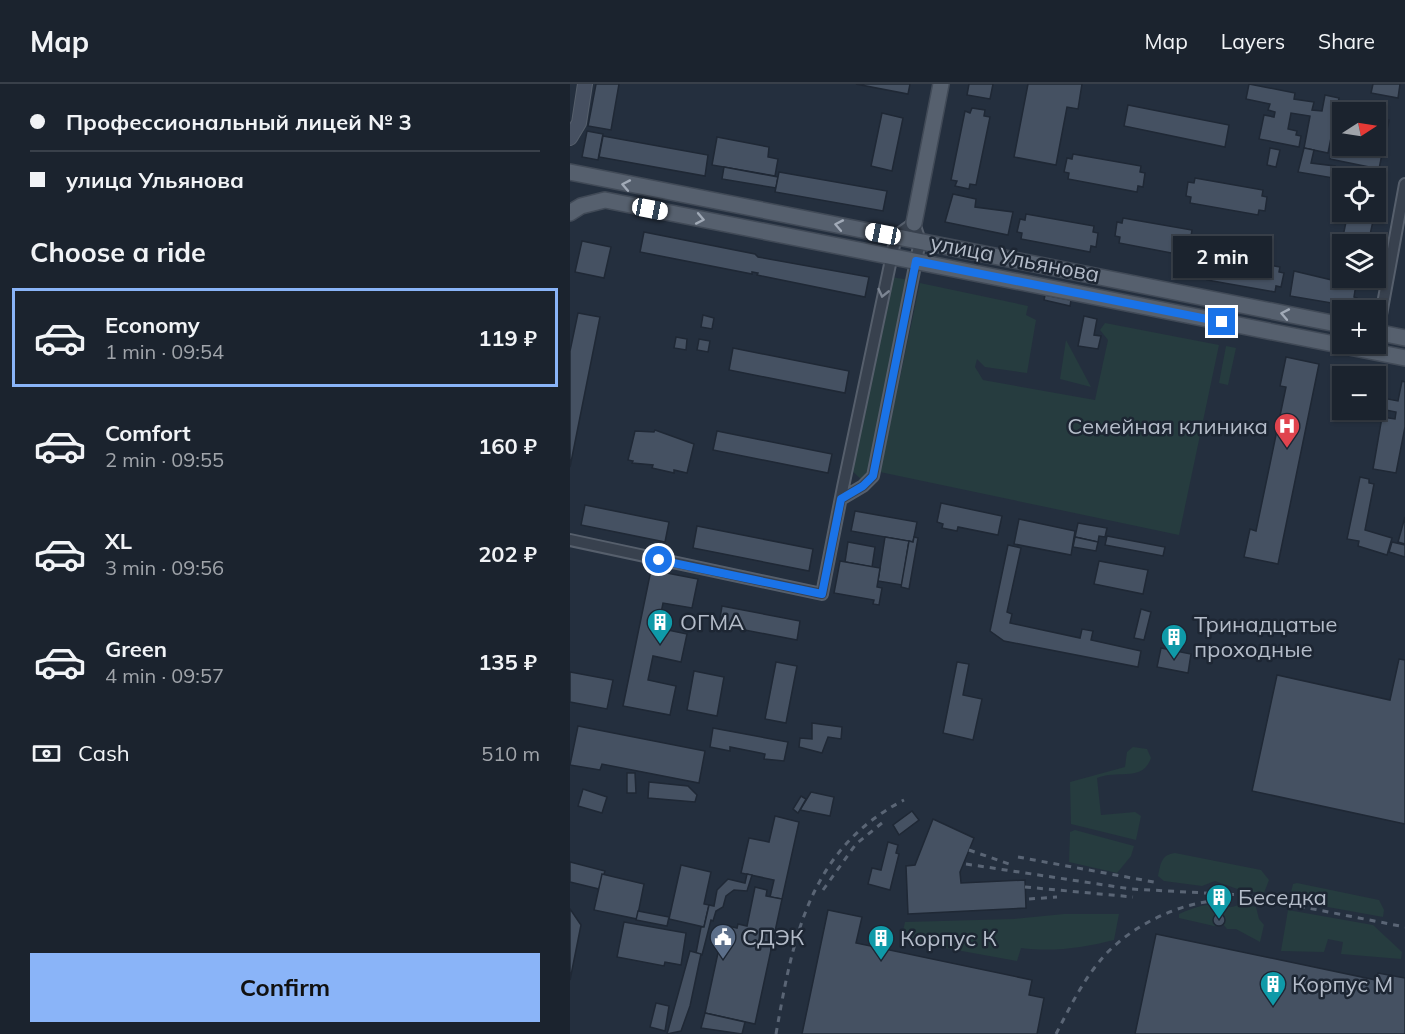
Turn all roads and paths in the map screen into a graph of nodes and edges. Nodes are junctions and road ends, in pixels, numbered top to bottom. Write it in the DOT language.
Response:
graph roads {
  1 [pos="585,84"];
  2 [pos="941,84"];
  3 [pos="570,138"];
  4 [pos="577,174"];
  5 [pos="1405,184"];
  6 [pos="576,210"];
  7 [pos="914,223"];
  8 [pos="1401,231"];
  9 [pos="896,236"];
  10 [pos="920,241"];
  11 [pos="891,256"];
  12 [pos="916,261"];
  13 [pos="1385,300"];
  14 [pos="1332,323"];
  15 [pos="1332,333"];
  16 [pos="1405,338"];
  17 [pos="1386,339"];
  18 [pos="1386,347"];
  19 [pos="1405,358"];
  20 [pos="841,499"];
  21 [pos="570,540"];
  1 -- 3 [label="street"];
  2 -- 7 [label="main road"];
  9 -- 4 [label="main road, улица Ульянова, one-way"];
  5 -- 8 [label="street"];
  6 -- 11 [label="main road, улица Ульянова, one-way"];
  7 -- 9 [label="street"];
  7 -- 10 [label="street"];
  8 -- 13 [label="street"];
  9 -- 10 [label="main road, улица Ульянова"];
  9 -- 11 [label="street"];
  10 -- 12 [label="street"];
  14 -- 10 [label="main road, улица Ульянова, one-way"];
  11 -- 12 [label="main road, улица Ульянова"];
  11 -- 20 [label="street, one-way"];
  12 -- 15 [label="main road, улица Ульянова"];
  12 -- 20 [label="street"];
  16 -- 17 [label="main road, улица Ульянова"];
  18 -- 19 [label="main road, улица Ульянова"];
  20 -- 21 [label="street"];
}
